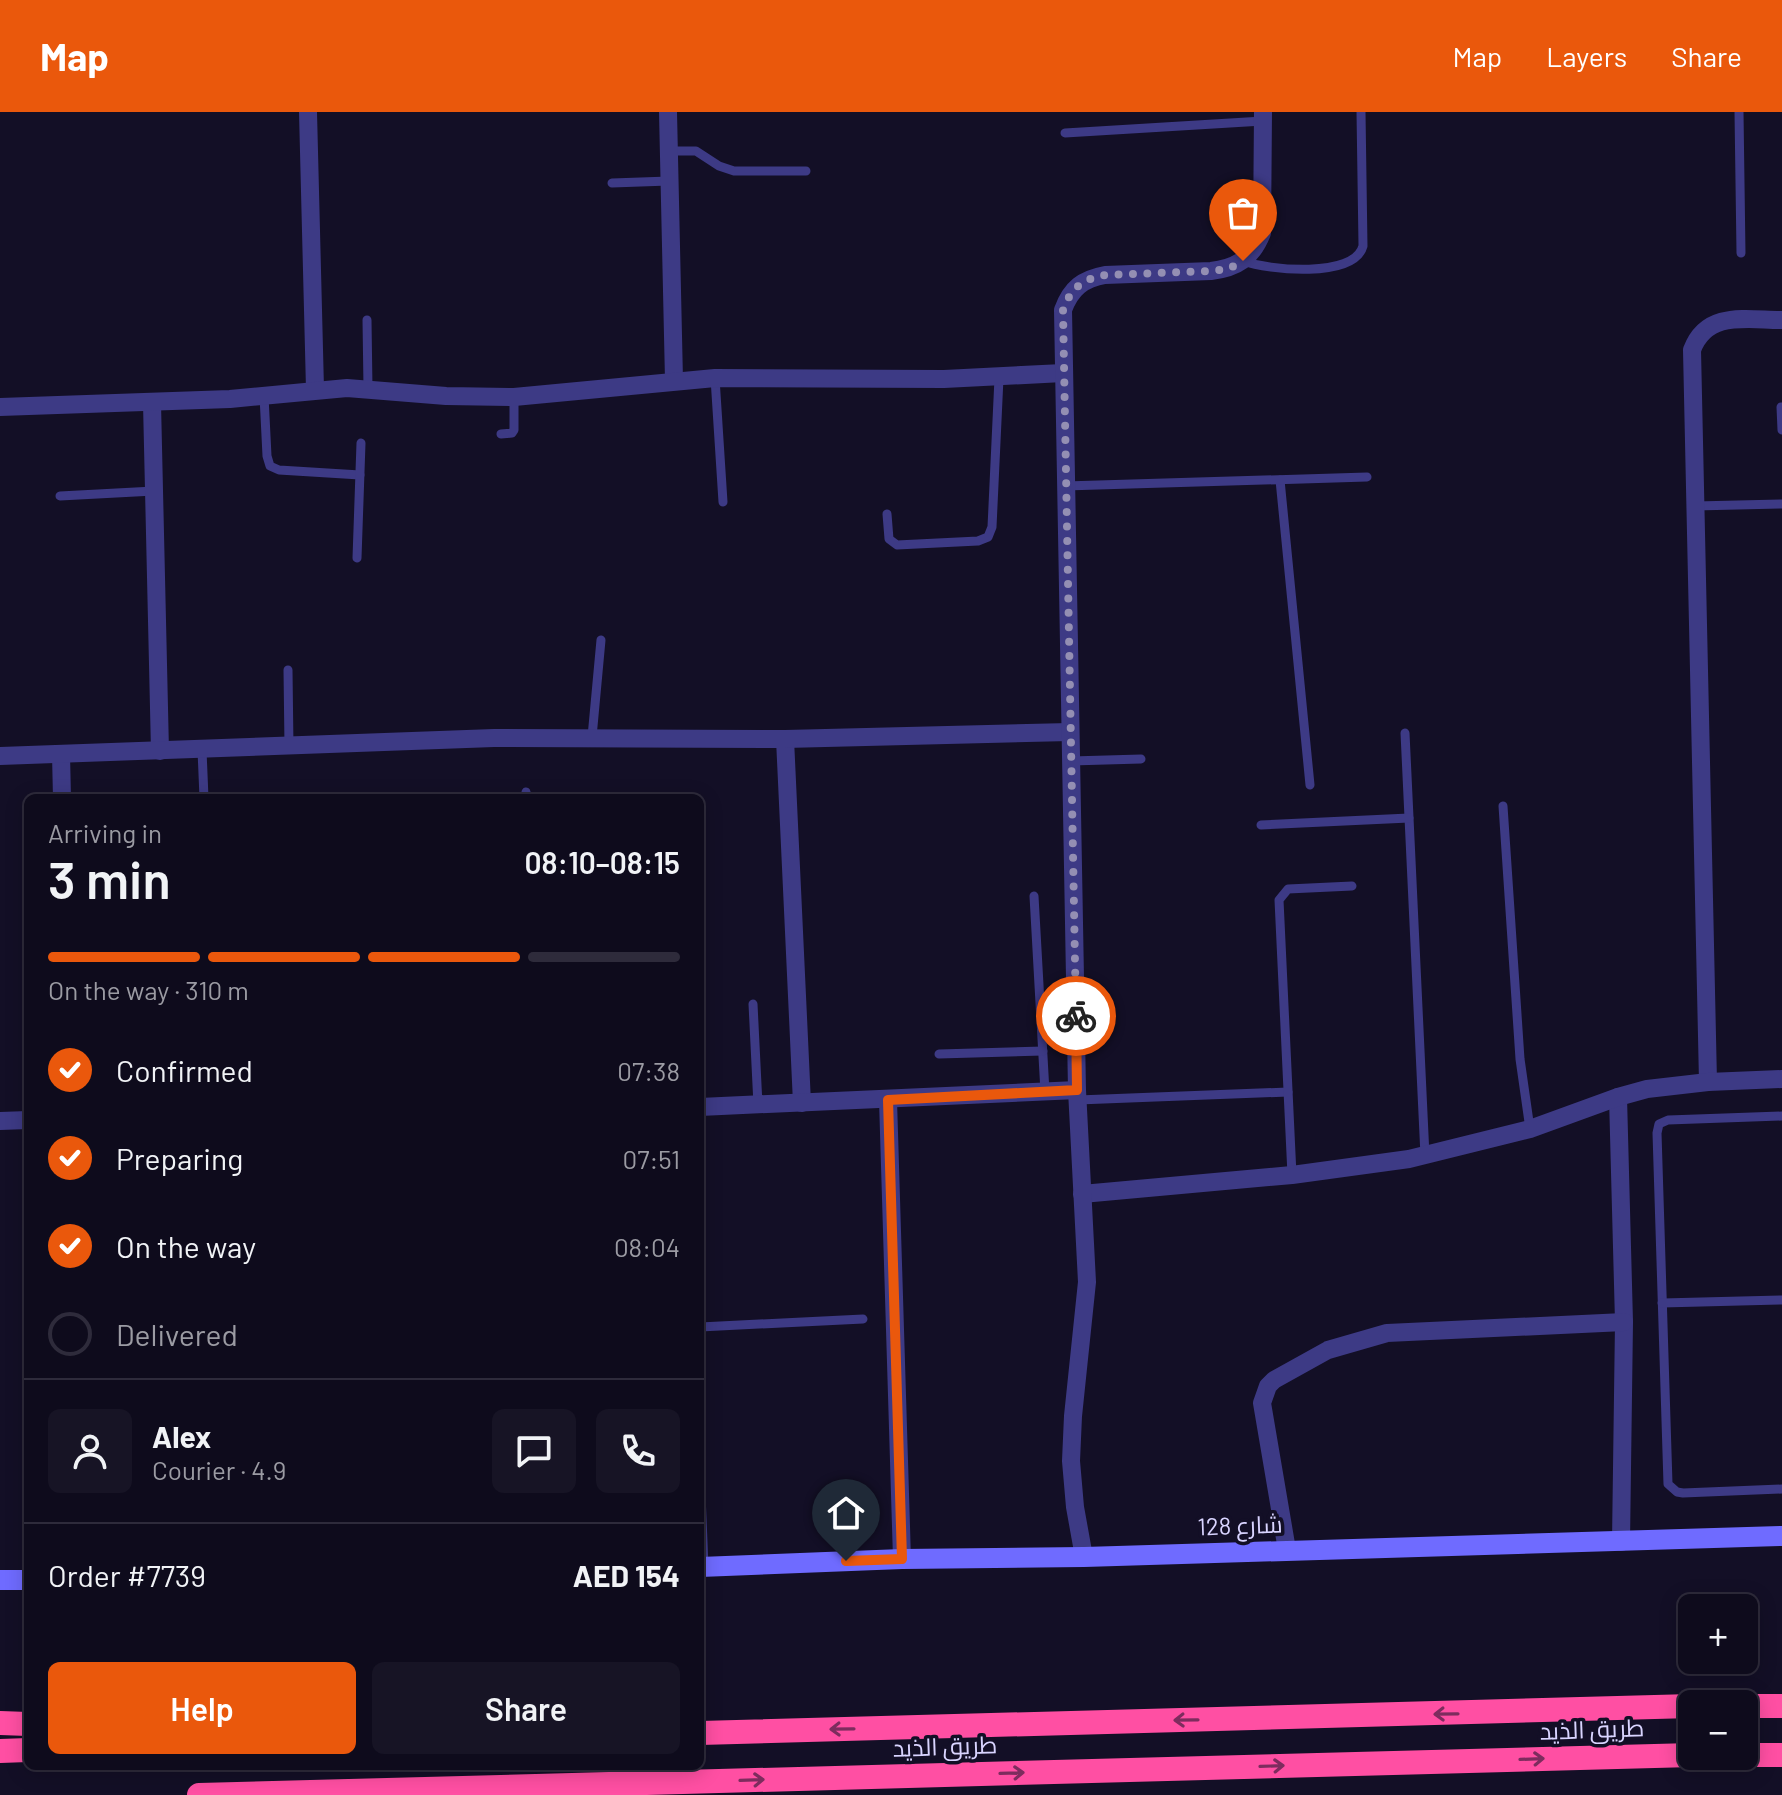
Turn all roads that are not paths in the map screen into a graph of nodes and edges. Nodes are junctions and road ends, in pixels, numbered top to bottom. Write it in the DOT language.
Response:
graph roads {
  1 [pos="308,112"];
  2 [pos="668,112"];
  3 [pos="1361,112"];
  4 [pos="1739,112"];
  5 [pos="1263,116"];
  6 [pos="1065,133"];
  7 [pos="669,151"];
  8 [pos="806,171"];
  9 [pos="669,181"];
  10 [pos="612,183"];
  11 [pos="1741,253"];
  12 [pos="1243,261"];
  13 [pos="367,320"];
  14 [pos="1782,320"];
  15 [pos="1063,373"];
  16 [pos="715,378"];
  17 [pos="999,378"];
  18 [pos="674,380"];
  19 [pos="368,388"];
  20 [pos="315,389"];
  21 [pos="264,396"];
  22 [pos="514,397"];
  23 [pos="152,403"];
  24 [pos="0,407"];
  25 [pos="1781,407"];
  26 [pos="1782,430"];
  27 [pos="501,434"];
  28 [pos="361,443"];
  29 [pos="360,475"];
  30 [pos="1367,477"];
  31 [pos="1280,480"];
  32 [pos="1065,486"];
  33 [pos="154,491"];
  34 [pos="60,496"];
  35 [pos="723,502"];
  36 [pos="1782,504"];
  37 [pos="1695,506"];
  38 [pos="887,514"];
  39 [pos="357,558"];
  40 [pos="601,640"];
  41 [pos="288,670"];
  42 [pos="1070,732"];
  43 [pos="1405,733"];
  44 [pos="592,737"];
  45 [pos="785,739"];
  46 [pos="289,747"];
  47 [pos="202,750"];
  48 [pos="160,751"];
  49 [pos="61,754"];
  50 [pos="0,756"];
  51 [pos="1141,759"];
  52 [pos="1071,761"];
  53 [pos="1310,785"];
  54 [pos="62,794"];
  55 [pos="204,794"];
  56 [pos="1503,806"];
  57 [pos="1409,818"];
  58 [pos="1261,825"];
  59 [pos="1352,886"];
  60 [pos="1034,896"];
  61 [pos="753,1004"];
  62 [pos="1043,1051"];
  63 [pos="939,1054"];
  64 [pos="1782,1079"];
  65 [pos="1708,1082"];
  66 [pos="1045,1092"];
  67 [pos="1288,1092"];
  68 [pos="1078,1095"];
  69 [pos="1618,1097"];
  70 [pos="888,1100"];
  71 [pos="802,1103"];
  72 [pos="758,1105"];
  73 [pos="704,1107"];
  74 [pos="1782,1116"];
  75 [pos="24,1120"];
  76 [pos="0,1121"];
  77 [pos="1530,1129"];
  78 [pos="1425,1156"];
  79 [pos="1292,1175"];
  80 [pos="1082,1194"];
  81 [pos="1782,1300"];
  82 [pos="1662,1303"];
  83 [pos="863,1319"];
  84 [pos="1624,1322"];
  85 [pos="704,1327"];
  86 [pos="1782,1489"];
  87 [pos="1782,1536"];
  88 [pos="1621,1542"];
  89 [pos="1287,1550"];
  90 [pos="1084,1557"];
  91 [pos="902,1559"];
  92 [pos="704,1567"];
  93 [pos="0,1580"];
  94 [pos="24,1580"];
  95 [pos="1678,1706"];
  96 [pos="1758,1706"];
  97 [pos="1782,1706"];
  98 [pos="0,1723"];
  99 [pos="24,1724"];
  100 [pos="704,1733"];
  101 [pos="24,1750"];
  102 [pos="0,1751"];
  103 [pos="1678,1755"];
  104 [pos="1758,1755"];
  105 [pos="1782,1755"];
  106 [pos="295,1794"];
  107 [pos="199,1795"];
  1 -- 20 [label="street"];
  2 -- 7 [label="street"];
  3 -- 12 [label="lane"];
  4 -- 11 [label="lane"];
  5 -- 6 [label="lane"];
  5 -- 12 [label="street"];
  7 -- 8 [label="lane"];
  7 -- 9 [label="street"];
  9 -- 10 [label="lane"];
  9 -- 18 [label="street"];
  12 -- 15 [label="street"];
  13 -- 19 [label="lane"];
  14 -- 37 [label="street"];
  15 -- 17 [label="street"];
  15 -- 32 [label="street"];
  16 -- 17 [label="street"];
  16 -- 18 [label="street"];
  16 -- 35 [label="lane"];
  17 -- 38 [label="lane"];
  18 -- 22 [label="street"];
  19 -- 20 [label="street"];
  19 -- 22 [label="street"];
  20 -- 21 [label="street"];
  21 -- 23 [label="street"];
  21 -- 29 [label="lane"];
  22 -- 27 [label="lane"];
  23 -- 24 [label="street"];
  23 -- 33 [label="street"];
  25 -- 26 [label="lane"];
  28 -- 29 [label="lane"];
  29 -- 39 [label="lane"];
  30 -- 31 [label="lane"];
  31 -- 32 [label="lane"];
  31 -- 53 [label="lane"];
  32 -- 42 [label="street"];
  33 -- 34 [label="lane"];
  33 -- 48 [label="street"];
  36 -- 37 [label="lane"];
  37 -- 65 [label="street"];
  40 -- 44 [label="lane"];
  41 -- 46 [label="lane"];
  42 -- 45 [label="street"];
  42 -- 52 [label="street"];
  43 -- 57 [label="lane"];
  44 -- 45 [label="street"];
  44 -- 46 [label="street"];
  45 -- 71 [label="street"];
  46 -- 47 [label="street"];
  47 -- 48 [label="street"];
  47 -- 55 [label="lane"];
  48 -- 49 [label="street"];
  49 -- 50 [label="street"];
  49 -- 54 [label="street"];
  51 -- 52 [label="lane"];
  52 -- 68 [label="street"];
  56 -- 77 [label="lane"];
  57 -- 58 [label="lane"];
  57 -- 78 [label="lane"];
  59 -- 67 [label="lane"];
  60 -- 62 [label="lane"];
  61 -- 72 [label="lane"];
  62 -- 63 [label="lane"];
  62 -- 66 [label="lane"];
  64 -- 65 [label="street"];
  65 -- 69 [label="street"];
  66 -- 68 [label="street"];
  66 -- 70 [label="street"];
  67 -- 68 [label="lane"];
  67 -- 79 [label="lane"];
  68 -- 80 [label="street"];
  69 -- 77 [label="street"];
  69 -- 84 [label="street"];
  70 -- 71 [label="street"];
  70 -- 91 [label="street"];
  71 -- 72 [label="street"];
  72 -- 73 [label="street"];
  74 -- 82 [label="lane"];
  75 -- 76 [label="street"];
  77 -- 78 [label="street"];
  78 -- 79 [label="street"];
  79 -- 80 [label="street"];
  80 -- 90 [label="street"];
  81 -- 82 [label="lane"];
  82 -- 86 [label="lane"];
  83 -- 85 [label="lane"];
  84 -- 88 [label="street"];
  84 -- 89 [label="street"];
  87 -- 88 [label="street, شارع 128"];
  88 -- 89 [label="street, شارع 128"];
  89 -- 90 [label="street, شارع 128"];
  90 -- 91 [label="street, شارع 128"];
  91 -- 92 [label="street, شارع 128"];
  93 -- 94 [label="street"];
  95 -- 100 [label="highway, طريق الذيد, one-way"];
  96 -- 97 [label="highway"];
  98 -- 99 [label="highway"];
  101 -- 102 [label="highway"];
  106 -- 103 [label="highway, طريق الذيد, one-way"];
  104 -- 105 [label="highway"];
  106 -- 107 [label="highway, طريق الذيد"];
}
